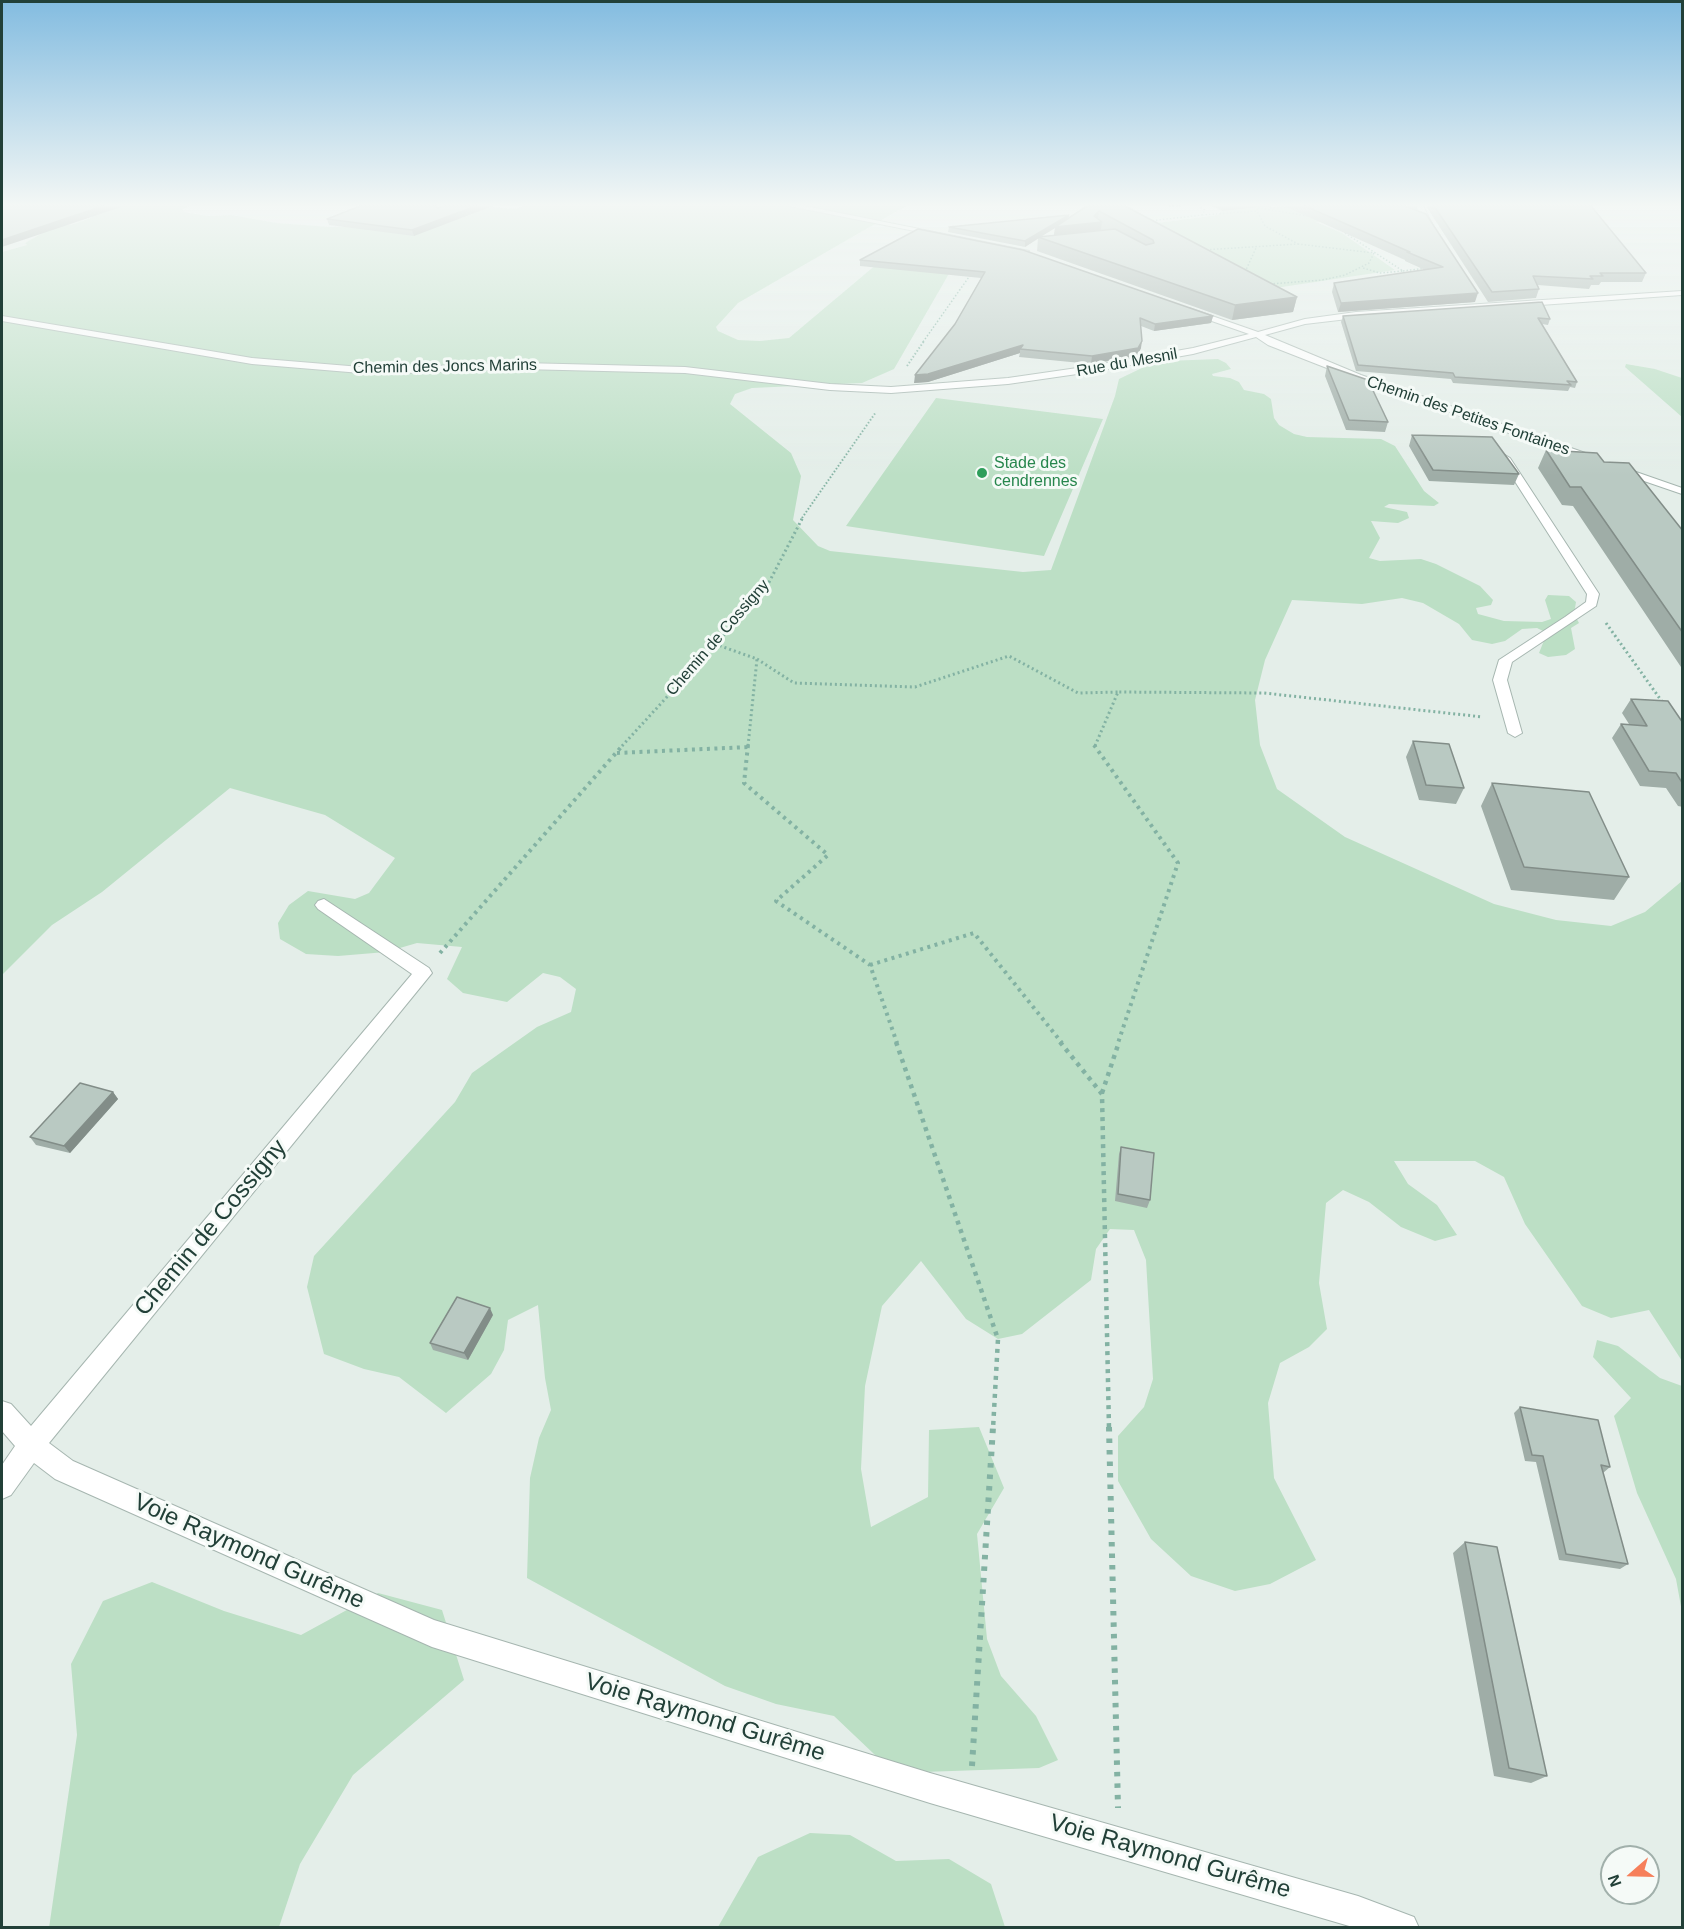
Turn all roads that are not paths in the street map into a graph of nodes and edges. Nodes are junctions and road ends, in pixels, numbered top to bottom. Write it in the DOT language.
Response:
graph roads {
  1 [pos="1615,296"];
  2 [pos="1180,306"];
  3 [pos="2,319"];
  4 [pos="1257,334"];
  5 [pos="891,390"];
  6 [pos="1487,422"];
  7 [pos="1596,460"];
  8 [pos="1607,464"];
  9 [pos="1683,491"];
  10 [pos="1514,727"];
  11 [pos="324,904"];
  12 [pos="2,1413"];
  13 [pos="32,1445"];
  14 [pos="2,1486"];
  15 [pos="1403,1928"];
  1 -- 4 [label="street, Rue du Mesnil"];
  2 -- 4 [label="street"];
  3 -- 5 [label="street, Chemin des Joncs Marins"];
  4 -- 5 [label="street, Rue du Mesnil"];
  4 -- 6 [label="street, Chemin des Petites Fontaines"];
  6 -- 7 [label="street, Chemin des Petites Fontaines"];
  6 -- 10 [label="street"];
  8 -- 9 [label="street"];
  11 -- 13 [label="street, Chemin de Cossigny"];
  12 -- 13 [label="street, Voie Raymond Gurême"];
  13 -- 14 [label="street, Chemin de Cossigny"];
  13 -- 15 [label="street, Voie Raymond Gurême"];
}
